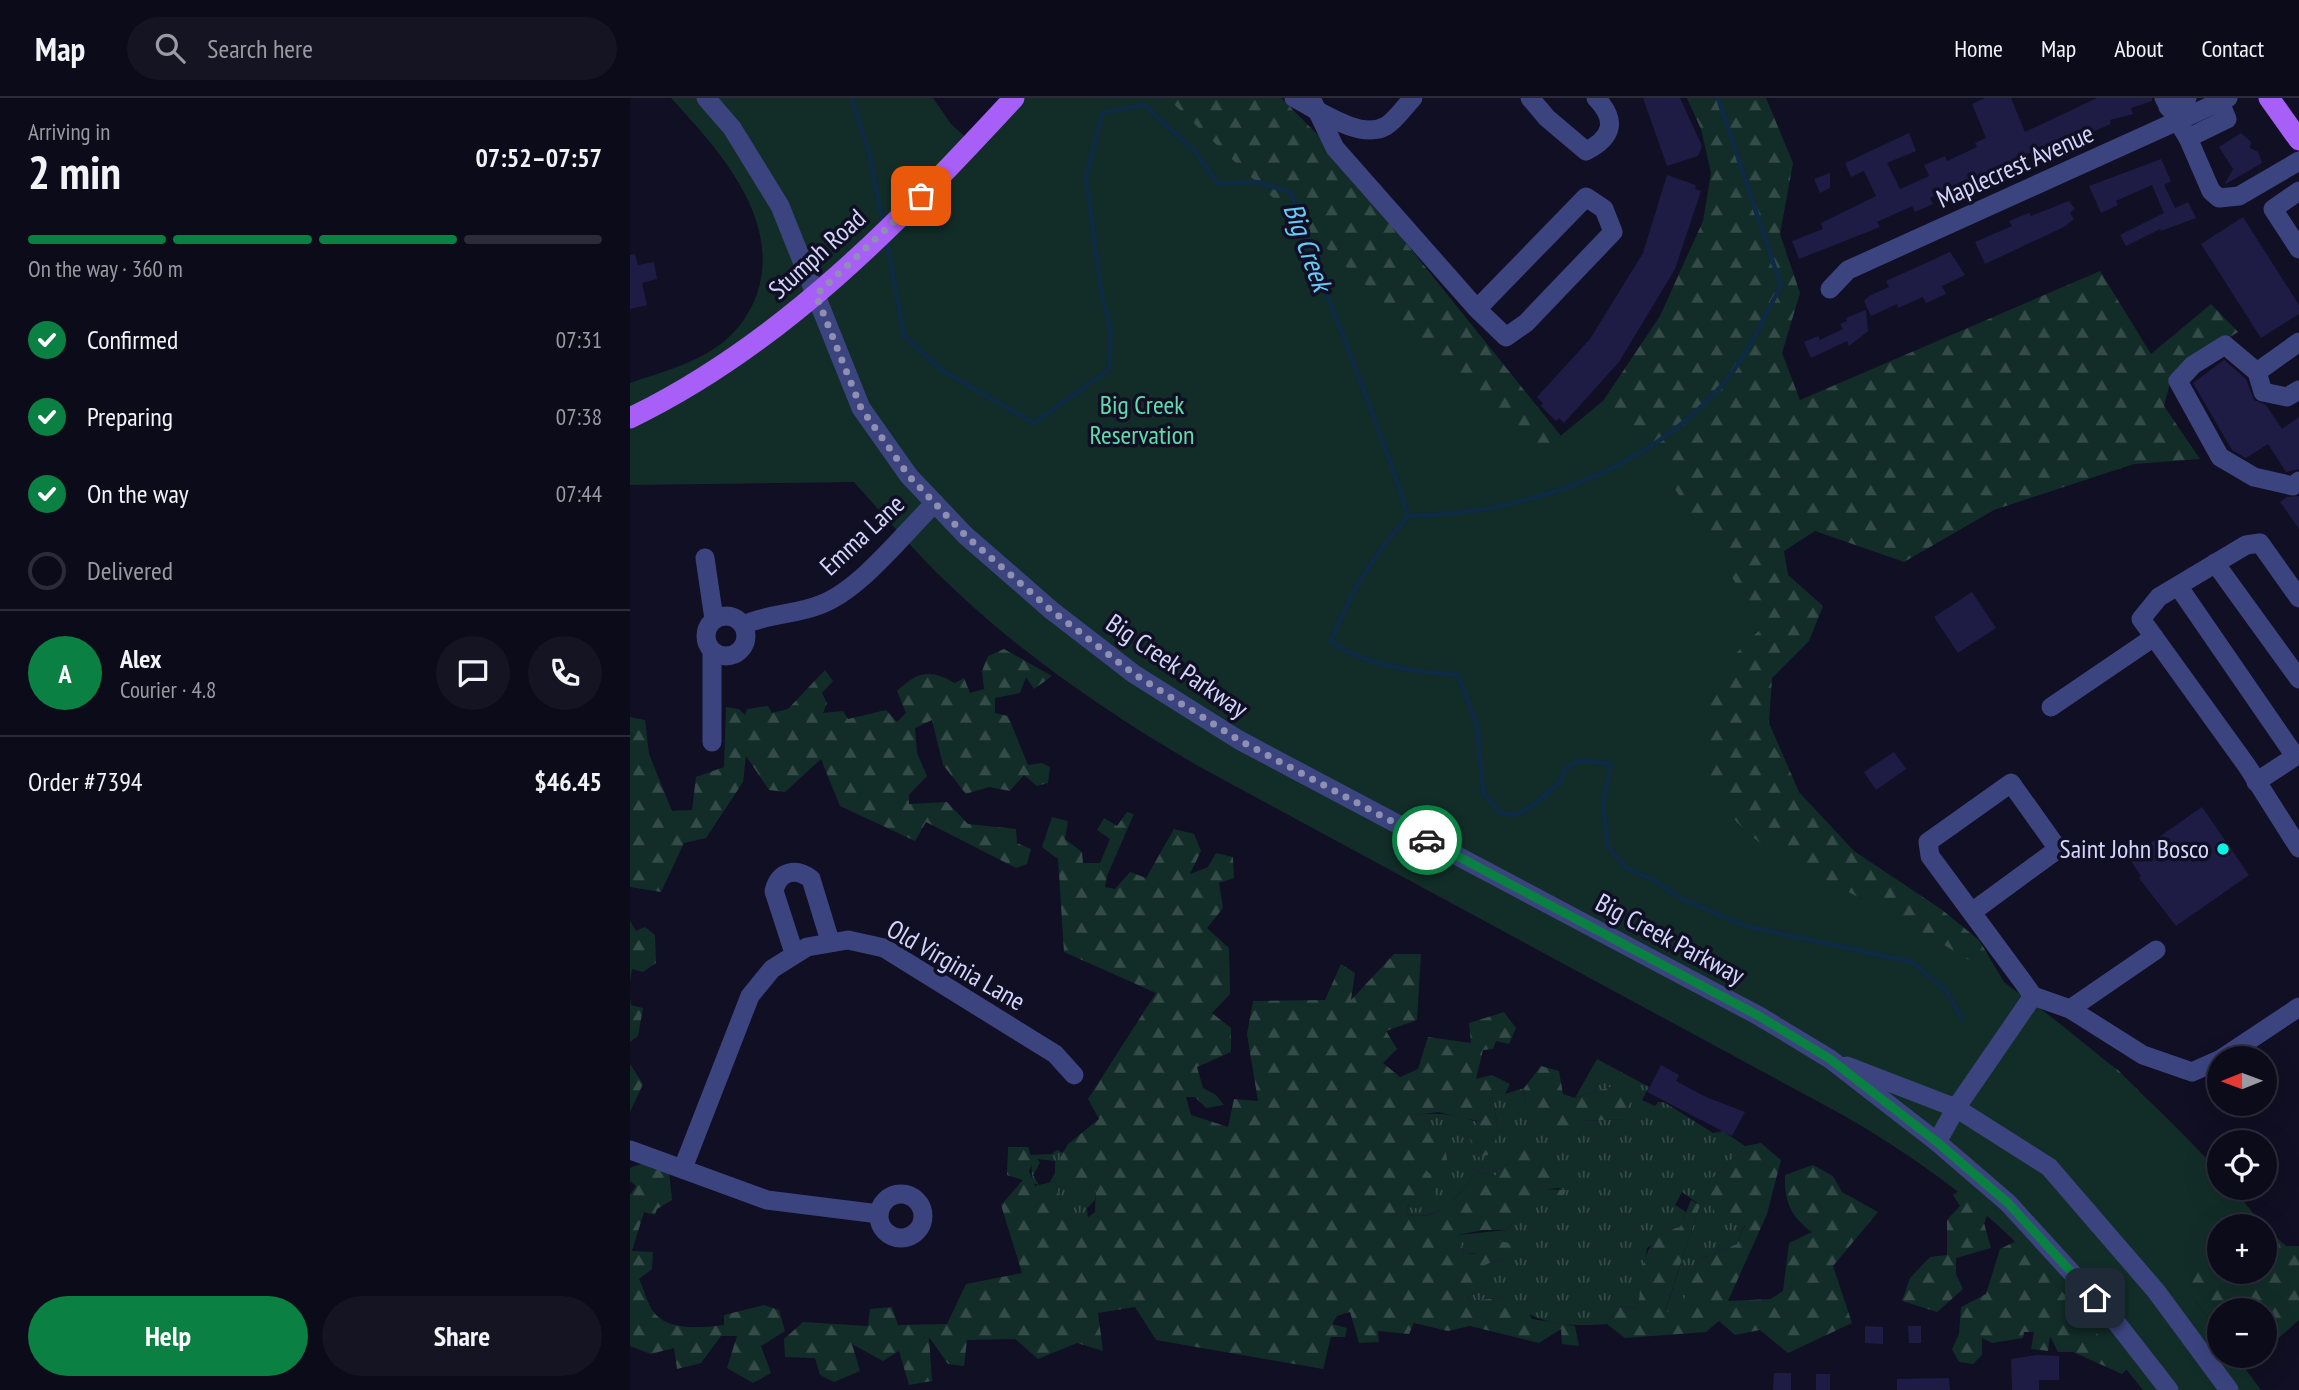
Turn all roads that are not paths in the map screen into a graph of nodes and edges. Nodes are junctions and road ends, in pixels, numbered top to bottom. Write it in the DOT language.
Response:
graph roads {
  1 [pos="706,98"];
  2 [pos="1014,98"];
  3 [pos="1294,98"];
  4 [pos="1413,98"];
  5 [pos="1530,98"];
  6 [pos="1597,98"];
  7 [pos="2188,98"];
  8 [pos="2269,98"];
  9 [pos="2217,101"];
  10 [pos="1315,104"];
  11 [pos="2174,116"];
  12 [pos="2295,127"];
  13 [pos="2299,161"];
  14 [pos="2299,191"];
  15 [pos="2299,249"];
  16 [pos="1830,289"];
  17 [pos="816,295"];
  18 [pos="1477,309"];
  19 [pos="2299,342"];
  20 [pos="2257,372"];
  21 [pos="2299,390"];
  22 [pos="630,418"];
  23 [pos="2299,481"];
  24 [pos="934,503"];
  25 [pos="705,558"];
  26 [pos="2215,563"];
  27 [pos="2178,586"];
  28 [pos="2299,598"];
  29 [pos="714,619"];
  30 [pos="743,625"];
  31 [pos="2154,637"];
  32 [pos="712,652"];
  33 [pos="2299,679"];
  34 [pos="2051,707"];
  35 [pos="712,743"];
  36 [pos="2297,755"];
  37 [pos="2256,782"];
  38 [pos="2296,837"];
  39 [pos="1972,912"];
  40 [pos="830,941"];
  41 [pos="2156,950"];
  42 [pos="794,953"];
  43 [pos="2033,996"];
  44 [pos="2299,1007"];
  45 [pos="2070,1009"];
  46 [pos="2240,1046"];
  47 [pos="1830,1059"];
  48 [pos="2207,1065"];
  49 [pos="1074,1075"];
  50 [pos="1956,1108"];
  51 [pos="1937,1142"];
  52 [pos="630,1150"];
  53 [pos="683,1168"];
  54 [pos="879,1214"];
  55 [pos="2169,1390"];
  56 [pos="2229,1390"];
  1 -- 17 [label="street, Big Creek Parkway"];
  2 -- 17 [label="main road, Stumph Road"];
  3 -- 10 [label="street"];
  4 -- 10 [label="street"];
  5 -- 6 [label="street"];
  7 -- 11 [label="street"];
  8 -- 12 [label="main road"];
  9 -- 11 [label="street, Maplecrest Avenue"];
  10 -- 18 [label="street"];
  11 -- 13 [label="street"];
  11 -- 16 [label="street, Maplecrest Avenue"];
  14 -- 15 [label="street"];
  17 -- 22 [label="main road, Stumph Road"];
  17 -- 24 [label="street, Big Creek Parkway"];
  18 -- 18 [label="street"];
  19 -- 20 [label="street"];
  20 -- 21 [label="street"];
  20 -- 23 [label="street"];
  24 -- 30 [label="street, Emma Lane"];
  24 -- 47 [label="street, Big Creek Parkway"];
  25 -- 29 [label="street"];
  26 -- 27 [label="street"];
  26 -- 28 [label="street"];
  26 -- 33 [label="street"];
  27 -- 31 [label="street"];
  27 -- 36 [label="street"];
  29 -- 30 [label="street"];
  29 -- 32 [label="street"];
  30 -- 32 [label="street"];
  31 -- 34 [label="street"];
  31 -- 37 [label="street"];
  32 -- 35 [label="street"];
  36 -- 37 [label="street"];
  37 -- 38 [label="street"];
  39 -- 39 [label="street"];
  39 -- 43 [label="street"];
  40 -- 42 [label="street, Old Virginia Lane"];
  40 -- 42 [label="street"];
  40 -- 49 [label="street, Old Virginia Lane"];
  41 -- 45 [label="street"];
  42 -- 53 [label="street, Old Virginia Lane"];
  43 -- 45 [label="street"];
  43 -- 50 [label="street"];
  44 -- 46 [label="street"];
  45 -- 48 [label="street"];
  47 -- 50 [label="street, Big Creek Parkway"];
  47 -- 51 [label="street, Big Creek Parkway"];
  50 -- 51 [label="street"];
  50 -- 56 [label="street, Big Creek Parkway"];
  51 -- 55 [label="street, Big Creek Parkway"];
  52 -- 53 [label="street"];
  53 -- 54 [label="street"];
}
